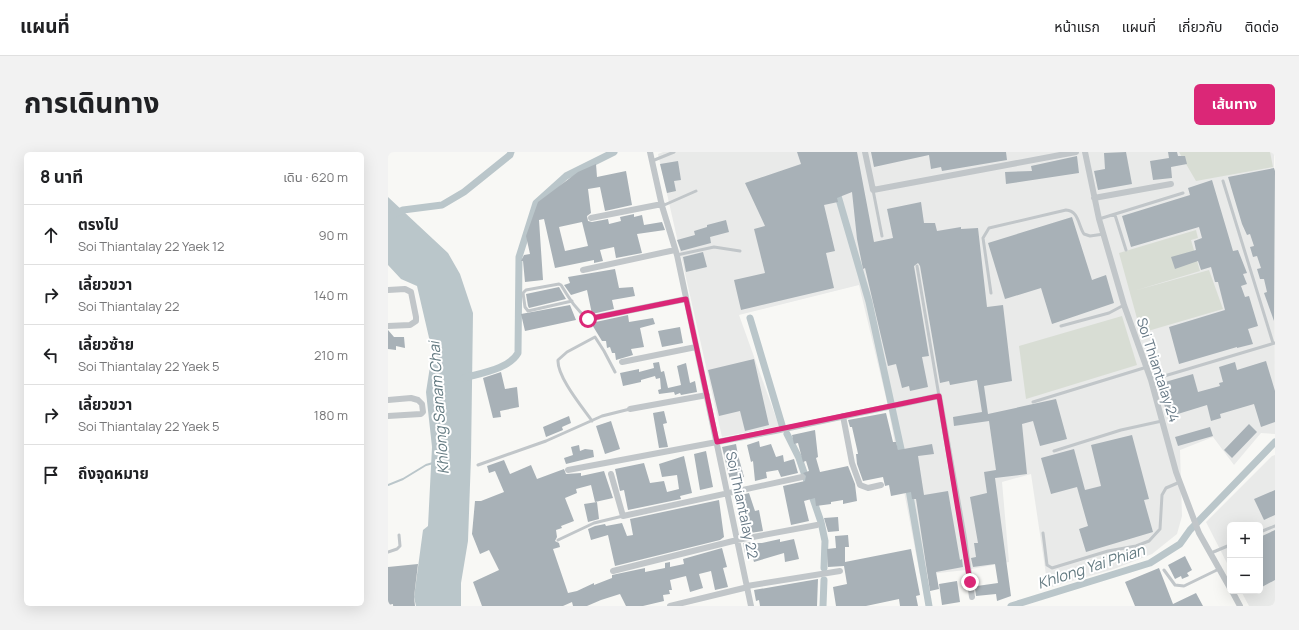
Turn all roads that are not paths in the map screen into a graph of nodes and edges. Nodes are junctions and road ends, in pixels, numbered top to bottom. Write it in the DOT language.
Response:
graph roads {
  1 [pos="650,152"];
  2 [pos="674,152"];
  3 [pos="865,152"];
  4 [pos="1076,152"];
  5 [pos="1085,152"];
  6 [pos="652,161"];
  7 [pos="1224,181"];
  8 [pos="1171,184"];
  9 [pos="874,190"];
  10 [pos="696,191"];
  11 [pos="1183,193"];
  12 [pos="1094,198"];
  13 [pos="662,205"];
  14 [pos="1114,215"];
  15 [pos="591,218"];
  16 [pos="1099,219"];
  17 [pos="1104,234"];
  18 [pos="882,236"];
  19 [pos="1126,250"];
  20 [pos="740,251"];
  21 [pos="676,253"];
  22 [pos="916,266"];
  23 [pos="583,270"];
  24 [pos="388,290"];
  25 [pos="991,293"];
  26 [pos="686,299"];
  27 [pos="572,301"];
  28 [pos="1124,305"];
  29 [pos="588,319"];
  30 [pos="388,326"];
  31 [pos="1061,326"];
  32 [pos="1274,343"];
  33 [pos="696,347"];
  34 [pos="622,362"];
  35 [pos="1147,367"];
  36 [pos="615,372"];
  37 [pos="1151,380"];
  38 [pos="706,395"];
  39 [pos="939,396"];
  40 [pos="388,400"];
  41 [pos="1033,402"];
  42 [pos="630,409"];
  43 [pos="388,416"];
  44 [pos="843,416"];
  45 [pos="592,421"];
  46 [pos="1162,421"];
  47 [pos="717,442"];
  48 [pos="1054,451"];
  49 [pos="478,465"];
  50 [pos="568,470"];
  51 [pos="611,474"];
  52 [pos="802,477"];
  53 [pos="1180,482"];
  54 [pos="881,485"];
  55 [pos="727,493"];
  56 [pos="623,516"];
  57 [pos="817,525"];
  58 [pos="1275,526"];
  59 [pos="1263,531"];
  60 [pos="1043,533"];
  61 [pos="399,535"];
  62 [pos="558,540"];
  63 [pos="737,540"];
  64 [pos="1227,546"];
  65 [pos="388,552"];
  66 [pos="1211,553"];
  67 [pos="1219,569"];
  68 [pos="840,570"];
  69 [pos="1164,570"];
  70 [pos="613,571"];
  71 [pos="1227,583"];
  72 [pos="748,587"];
  73 [pos="1234,594"];
  74 [pos="972,597"];
  75 [pos="670,606"];
  76 [pos="751,606"];
  77 [pos="1240,606"];
  1 -- 6 [label="street, Soi Thiantalay 22"];
  2 -- 6 [label="lane"];
  3 -- 9 [label="street"];
  4 -- 9 [label="street"];
  5 -- 12 [label="street, Soi Thiantalay 24"];
  6 -- 13 [label="street, Soi Thiantalay 22"];
  7 -- 32 [label="lane"];
  8 -- 12 [label="street"];
  9 -- 18 [label="lane"];
  10 -- 13 [label="lane"];
  11 -- 14 [label="lane"];
  12 -- 16 [label="street, Soi Thiantalay 24"];
  13 -- 15 [label="street"];
  13 -- 21 [label="street, Soi Thiantalay 22"];
  14 -- 16 [label="lane"];
  14 -- 19 [label="lane"];
  16 -- 17 [label="street, Soi Thiantalay 24"];
  17 -- 25 [label="lane"];
  17 -- 28 [label="street, Soi Thiantalay 24"];
  20 -- 21 [label="lane"];
  21 -- 23 [label="street"];
  21 -- 26 [label="street, Soi Thiantalay 22"];
  22 -- 39 [label="lane"];
  24 -- 30 [label="street"];
  26 -- 29 [label="street"];
  26 -- 33 [label="street, Soi Thiantalay 22"];
  27 -- 27 [label="lane"];
  27 -- 29 [label="lane"];
  28 -- 31 [label="lane"];
  28 -- 35 [label="street, Soi Thiantalay 24"];
  32 -- 37 [label="lane"];
  33 -- 34 [label="street"];
  33 -- 38 [label="street, Soi Thiantalay 22"];
  35 -- 37 [label="street, Soi Thiantalay 24"];
  35 -- 41 [label="lane"];
  36 -- 45 [label="lane"];
  37 -- 46 [label="street, Soi Thiantalay 24"];
  38 -- 42 [label="street"];
  38 -- 47 [label="street, Soi Thiantalay 22"];
  39 -- 44 [label="street"];
  39 -- 74 [label="street"];
  40 -- 43 [label="street"];
  42 -- 45 [label="lane"];
  44 -- 47 [label="street"];
  44 -- 54 [label="street"];
  45 -- 49 [label="lane"];
  46 -- 48 [label="lane"];
  46 -- 53 [label="street, Soi Thiantalay 24"];
  47 -- 50 [label="street"];
  47 -- 55 [label="street, Soi Thiantalay 22"];
  51 -- 56 [label="street"];
  52 -- 55 [label="street"];
  53 -- 60 [label="lane"];
  53 -- 66 [label="street, Soi Thiantalay 24"];
  55 -- 56 [label="street"];
  55 -- 63 [label="street, Soi Thiantalay 22"];
  56 -- 62 [label="lane"];
  57 -- 63 [label="street"];
  58 -- 59 [label="lane"];
  61 -- 65 [label="lane"];
  63 -- 70 [label="street"];
  63 -- 72 [label="street, Soi Thiantalay 22"];
  64 -- 66 [label="lane"];
  66 -- 67 [label="street, Soi Thiantalay 24"];
  67 -- 69 [label="lane"];
  67 -- 71 [label="street, Soi Thiantalay 24"];
  68 -- 72 [label="street"];
  72 -- 75 [label="street"];
  72 -- 76 [label="street, Soi Thiantalay 22"];
  73 -- 77 [label="street"];
}
